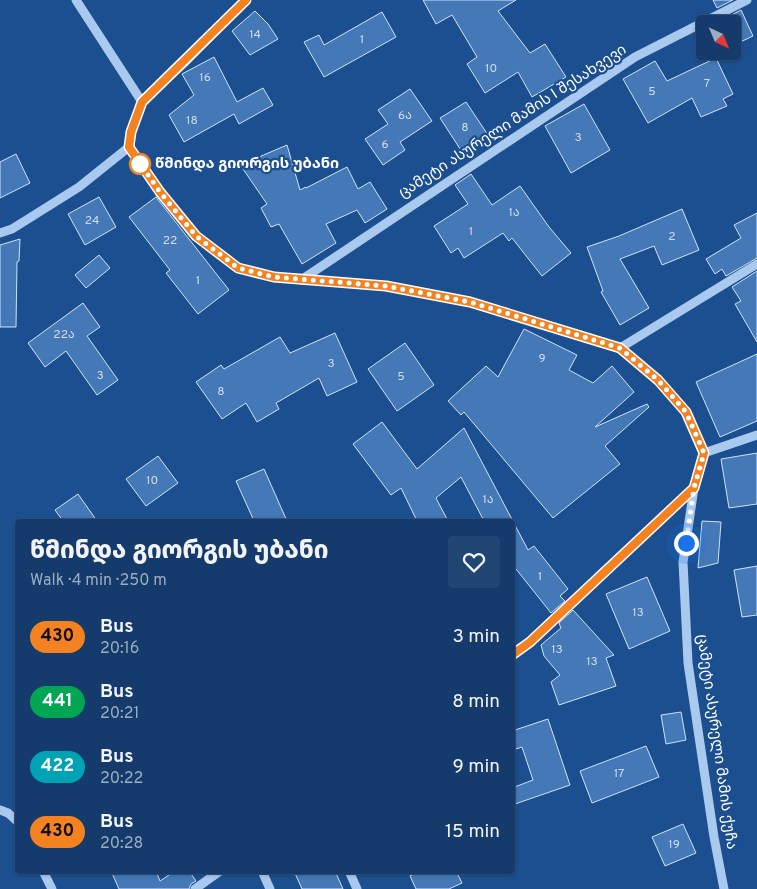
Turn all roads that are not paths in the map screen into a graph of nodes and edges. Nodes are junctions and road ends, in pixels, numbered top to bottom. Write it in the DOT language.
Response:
graph roads {
  1 [pos="76,0"];
  2 [pos="246,0"];
  3 [pos="747,0"];
  4 [pos="142,102"];
  5 [pos="129,147"];
  6 [pos="0,233"];
  7 [pos="757,264"];
  8 [pos="301,280"];
  9 [pos="620,348"];
  10 [pos="757,436"];
  11 [pos="704,453"];
  12 [pos="694,488"];
  13 [pos="515,653"];
  14 [pos="0,810"];
  15 [pos="15,819"];
  16 [pos="44,874"];
  17 [pos="216,874"];
  18 [pos="263,874"];
  19 [pos="350,874"];
  20 [pos="52,889"];
  21 [pos="195,889"];
  22 [pos="270,889"];
  23 [pos="357,889"];
  24 [pos="724,889"];
  1 -- 4 [label="street"];
  2 -- 4 [label="street"];
  3 -- 8 [label="street, ცამეტი ასურელი მამის I შესახვევი"];
  4 -- 5 [label="street"];
  5 -- 6 [label="street"];
  5 -- 8 [label="street"];
  7 -- 9 [label="street"];
  8 -- 9 [label="street"];
  9 -- 11 [label="street"];
  10 -- 11 [label="street"];
  11 -- 12 [label="street, ცამეტი ასურელი მამის ქუჩა"];
  12 -- 13 [label="street"];
  12 -- 24 [label="street, ცამეტი ასურელი მამის ქუჩა"];
  14 -- 15 [label="street"];
  16 -- 20 [label="street"];
  17 -- 21 [label="street"];
  18 -- 22 [label="street"];
  19 -- 23 [label="street"];
}
